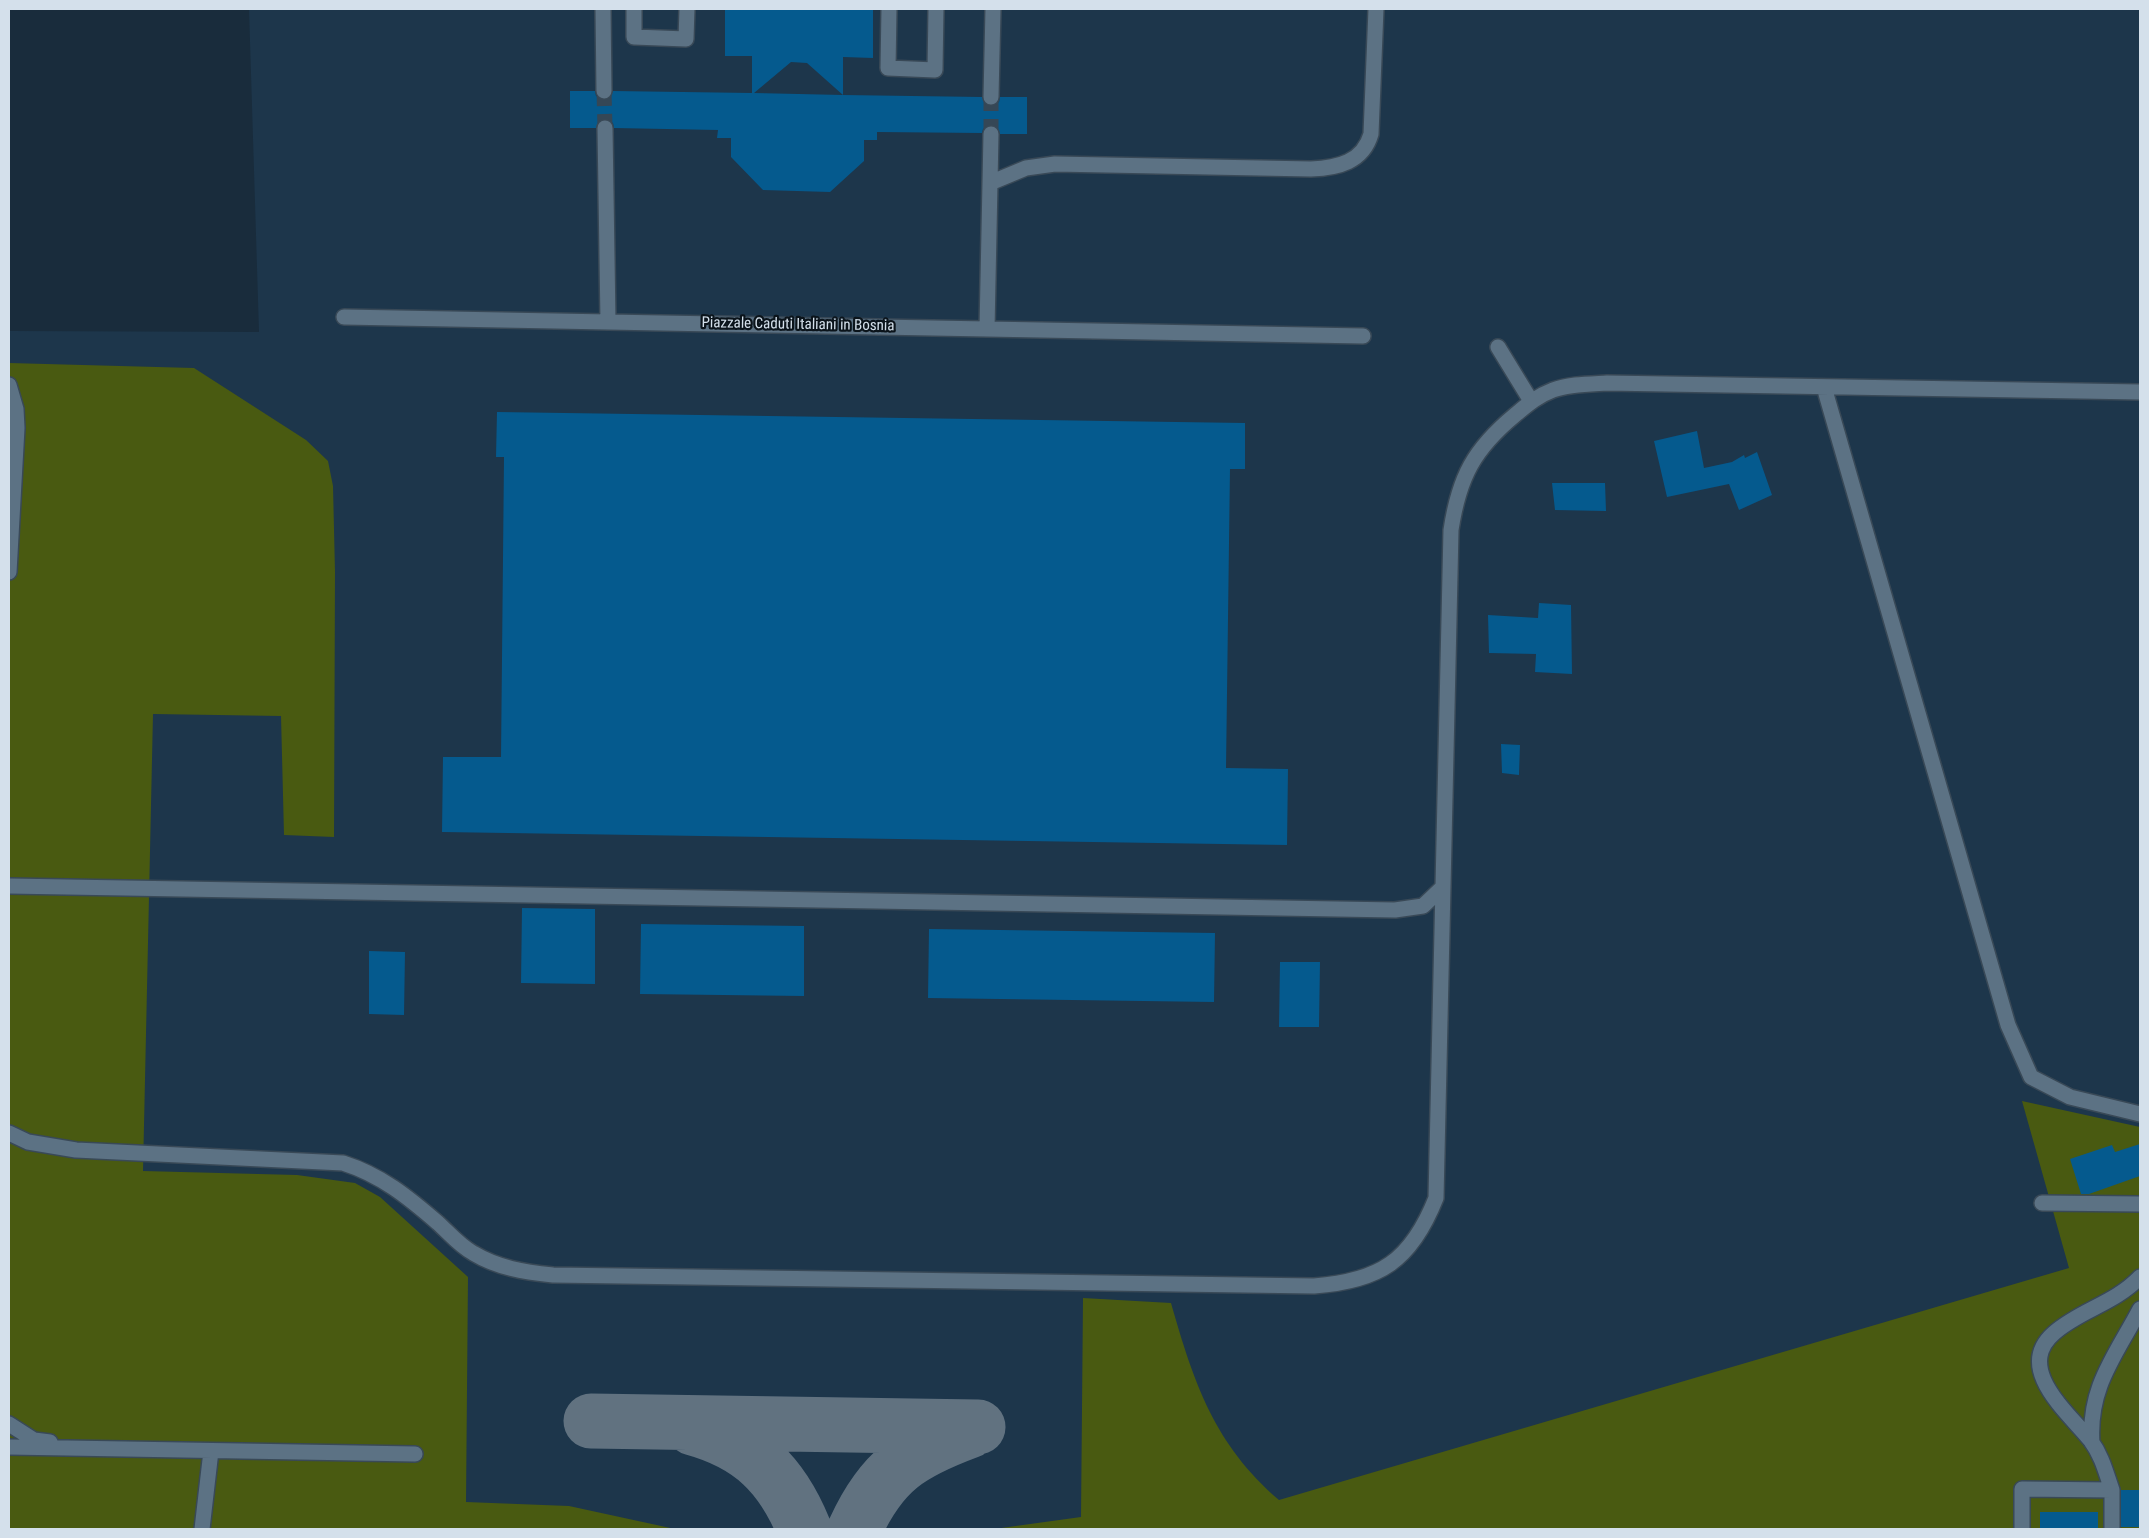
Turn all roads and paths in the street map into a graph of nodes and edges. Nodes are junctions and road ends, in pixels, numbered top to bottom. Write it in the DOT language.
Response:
graph roads {
  1 [pos="603,9"];
  2 [pos="634,9"];
  3 [pos="687,9"];
  4 [pos="889,9"];
  5 [pos="936,9"];
  6 [pos="993,9"];
  7 [pos="1376,9"];
  8 [pos="604,91"];
  9 [pos="991,97"];
  10 [pos="604,128"];
  11 [pos="991,134"];
  12 [pos="990,183"];
  13 [pos="344,317"];
  14 [pos="608,322"];
  15 [pos="987,329"];
  16 [pos="1363,336"];
  17 [pos="1498,347"];
  18 [pos="9,385"];
  19 [pos="1824,387"];
  20 [pos="2140,392"];
  21 [pos="1531,401"];
  22 [pos="9,572"];
  23 [pos="9,886"];
  24 [pos="1443,887"];
  25 [pos="2140,1114"];
  26 [pos="9,1133"];
  27 [pos="2042,1203"];
  28 [pos="2140,1204"];
  29 [pos="2137,1282"];
  30 [pos="2140,1308"];
  31 [pos="9,1424"];
  32 [pos="2092,1442"];
  33 [pos="9,1447"];
  34 [pos="83,1448"];
  35 [pos="211,1451"];
  36 [pos="415,1454"];
  37 [pos="2112,1490"];
  38 [pos="202,1529"];
  39 [pos="2022,1529"];
  40 [pos="2112,1529"];
  1 -- 8 [label="lane"];
  2 -- 3 [label="lane"];
  4 -- 5 [label="lane"];
  6 -- 9 [label="lane"];
  7 -- 12 [label="lane"];
  10 -- 14 [label="lane"];
  11 -- 12 [label="lane"];
  12 -- 15 [label="lane"];
  13 -- 14 [label="lane, Piazzale Caduti Italiani in Bosnia"];
  14 -- 15 [label="lane, Piazzale Caduti Italiani in Bosnia"];
  15 -- 16 [label="lane, Piazzale Caduti Italiani in Bosnia"];
  17 -- 21 [label="lane"];
  18 -- 22 [label="lane"];
  19 -- 20 [label="lane"];
  19 -- 21 [label="lane"];
  19 -- 25 [label="lane"];
  21 -- 24 [label="lane"];
  23 -- 24 [label="lane"];
  24 -- 26 [label="lane"];
  27 -- 28 [label="lane"];
  29 -- 32 [label="lane"];
  30 -- 32 [label="lane"];
  31 -- 34 [label="lane"];
  32 -- 37 [label="lane"];
  33 -- 34 [label="lane"];
  34 -- 35 [label="lane"];
  35 -- 36 [label="lane"];
  35 -- 38 [label="lane"];
  37 -- 39 [label="lane"];
  37 -- 40 [label="lane"];
}
